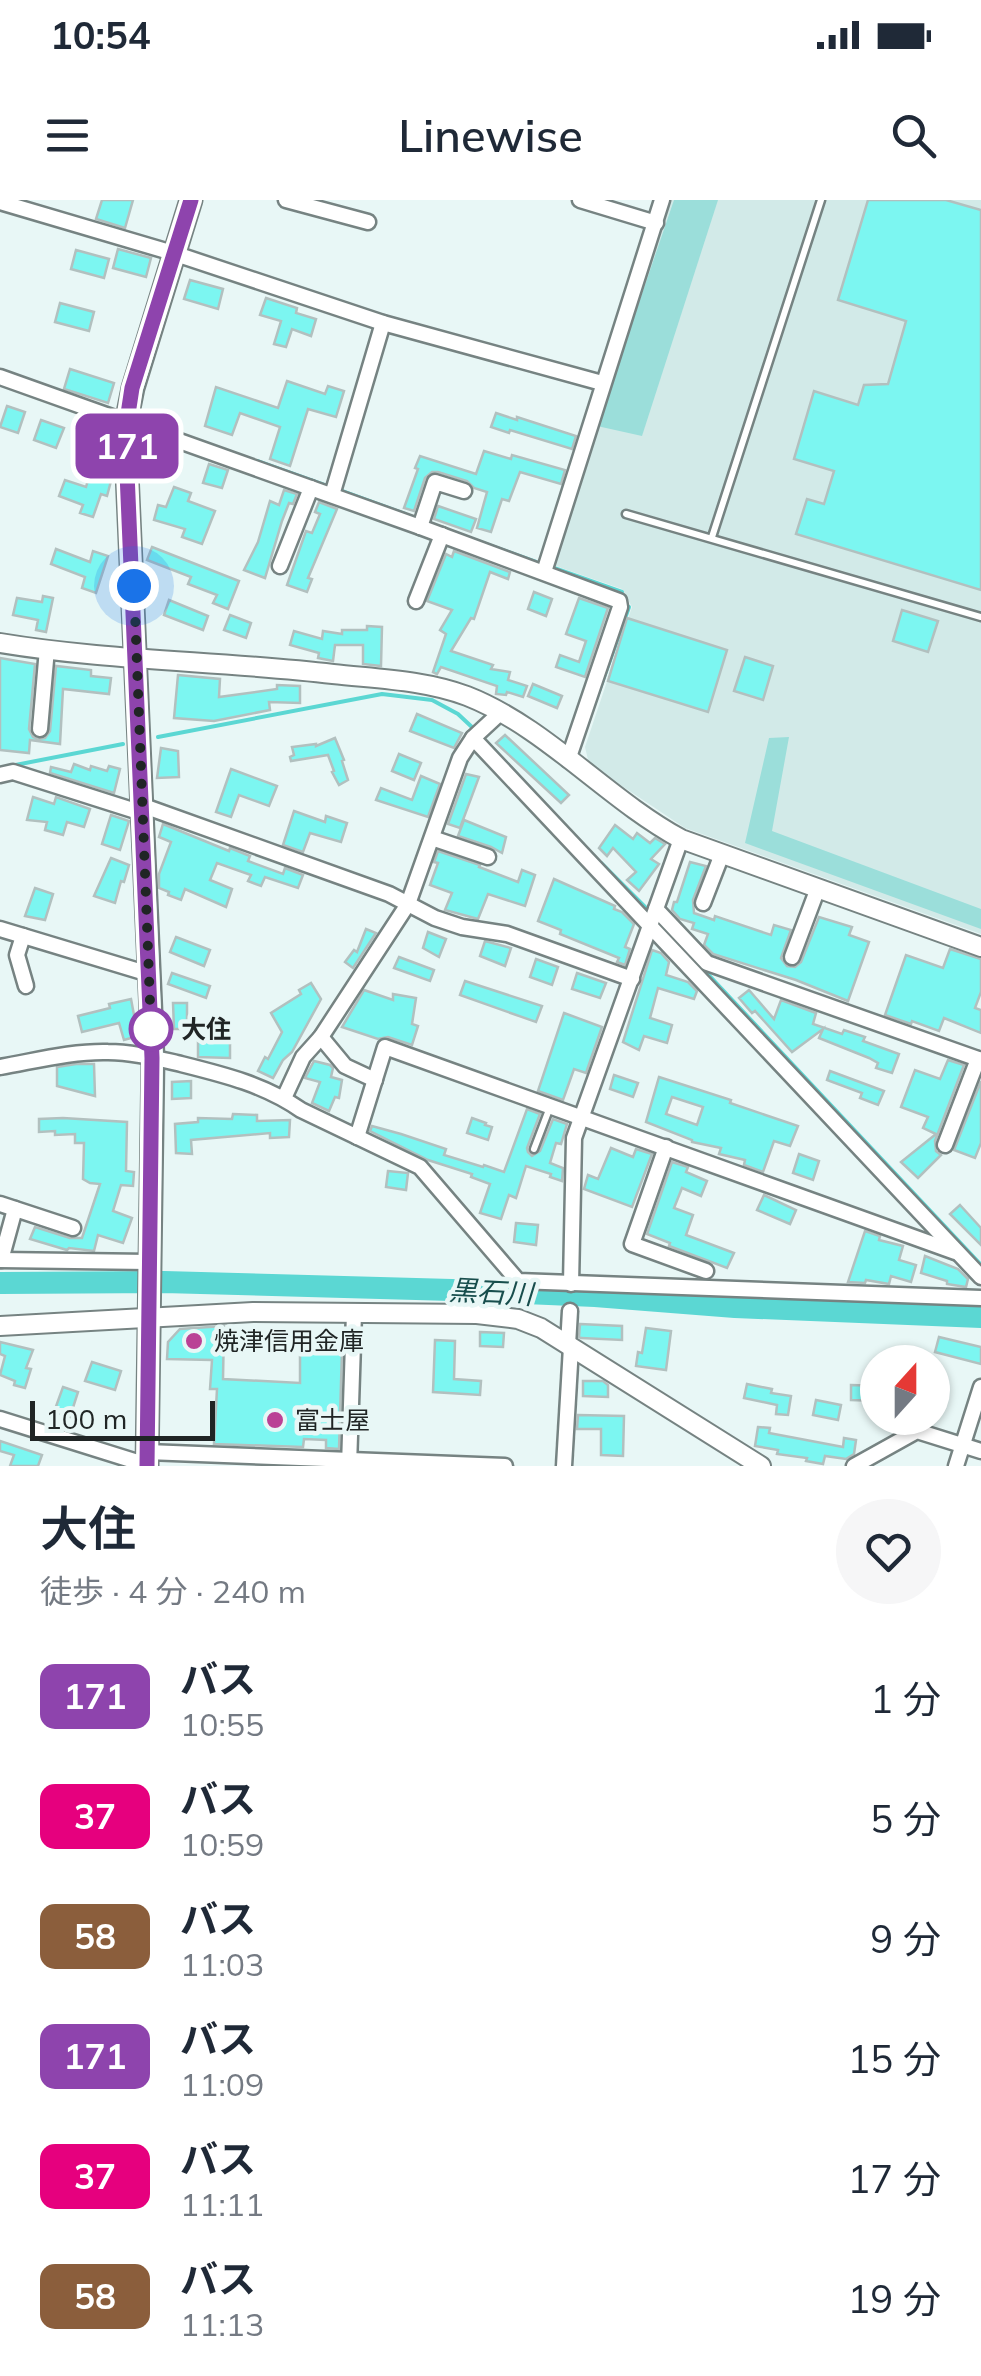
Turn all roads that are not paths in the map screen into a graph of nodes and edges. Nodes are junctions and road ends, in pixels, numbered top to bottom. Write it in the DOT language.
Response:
graph roads {
  1 [pos="191,200"];
  2 [pos="286,200"];
  3 [pos="580,200"];
  4 [pos="662,200"];
  5 [pos="822,200"];
  6 [pos="0,202"];
  7 [pos="368,222"];
  8 [pos="656,223"];
  9 [pos="173,254"];
  10 [pos="383,322"];
  11 [pos="0,377"];
  12 [pos="602,382"];
  13 [pos="128,422"];
  14 [pos="312,488"];
  15 [pos="464,491"];
  16 [pos="332,495"];
  17 [pos="626,514"];
  18 [pos="420,527"];
  19 [pos="442,535"];
  20 [pos="712,538"];
  21 [pos="280,566"];
  22 [pos="544,572"];
  23 [pos="416,602"];
  24 [pos="981,617"];
  25 [pos="0,643"];
  26 [pos="46,649"];
  27 [pos="137,657"];
  28 [pos="500,713"];
  29 [pos="40,729"];
  30 [pos="476,735"];
  31 [pos="568,760"];
  32 [pos="0,775"];
  33 [pos="142,809"];
  34 [pos="432,838"];
  35 [pos="681,840"];
  36 [pos="722,854"];
  37 [pos="488,857"];
  38 [pos="818,888"];
  39 [pos="704,902"];
  40 [pos="408,904"];
  41 [pos="653,918"];
  42 [pos="0,929"];
  43 [pos="23,936"];
  44 [pos="981,947"];
  45 [pos="792,957"];
  46 [pos="149,974"];
  47 [pos="632,979"];
  48 [pos="26,986"];
  49 [pos="320,1037"];
  50 [pos="152,1058"];
  51 [pos="979,1059"];
  52 [pos="0,1067"];
  53 [pos="375,1080"];
  54 [pos="284,1098"];
  55 [pos="550,1106"];
  56 [pos="582,1117"];
  57 [pos="357,1137"];
  58 [pos="945,1145"];
  59 [pos="666,1147"];
  60 [pos="534,1149"];
  61 [pos="8,1207"];
  62 [pos="73,1228"];
  63 [pos="958,1253"];
  64 [pos="0,1260"];
  65 [pos="150,1265"];
  66 [pos="706,1271"];
  67 [pos="981,1277"];
  68 [pos="571,1284"];
  69 [pos="981,1298"];
  70 [pos="149,1310"];
  71 [pos="570,1311"];
  72 [pos="354,1312"];
  73 [pos="0,1326"];
  74 [pos="570,1346"];
  75 [pos="981,1388"];
  76 [pos="0,1419"];
  77 [pos="962,1445"];
  78 [pos="981,1451"];
  79 [pos="147,1461"];
  80 [pos="349,1463"];
  81 [pos="504,1466"];
  82 [pos="564,1466"];
  83 [pos="761,1466"];
  84 [pos="854,1466"];
  85 [pos="956,1466"];
  1 -- 9 [label="main road"];
  2 -- 7 [label="street"];
  3 -- 8 [label="street"];
  4 -- 8 [label="street"];
  5 -- 20 [label="lane"];
  6 -- 9 [label="street"];
  8 -- 12 [label="street"];
  9 -- 10 [label="street"];
  9 -- 13 [label="main road"];
  10 -- 12 [label="street"];
  10 -- 16 [label="street"];
  11 -- 13 [label="street"];
  12 -- 22 [label="street"];
  13 -- 14 [label="street"];
  13 -- 27 [label="main road"];
  14 -- 16 [label="street"];
  14 -- 21 [label="street"];
  15 -- 18 [label="street"];
  16 -- 18 [label="street"];
  17 -- 20 [label="lane"];
  18 -- 19 [label="street"];
  19 -- 22 [label="street"];
  19 -- 23 [label="street"];
  20 -- 24 [label="lane"];
  22 -- 31 [label="street"];
  25 -- 26 [label="street"];
  26 -- 27 [label="street"];
  26 -- 29 [label="street"];
  27 -- 28 [label="street"];
  27 -- 33 [label="main road"];
  28 -- 30 [label="street"];
  28 -- 31 [label="street"];
  30 -- 34 [label="street"];
  30 -- 41 [label="street"];
  31 -- 35 [label="street"];
  32 -- 33 [label="street"];
  33 -- 40 [label="street"];
  33 -- 46 [label="main road"];
  34 -- 37 [label="street"];
  34 -- 40 [label="street"];
  35 -- 36 [label="street"];
  35 -- 41 [label="street"];
  36 -- 38 [label="street"];
  36 -- 39 [label="street"];
  38 -- 44 [label="street"];
  38 -- 45 [label="street"];
  40 -- 47 [label="street"];
  40 -- 49 [label="street"];
  41 -- 47 [label="street"];
  41 -- 51 [label="street"];
  41 -- 63 [label="street"];
  42 -- 43 [label="street"];
  43 -- 46 [label="street"];
  43 -- 48 [label="street"];
  46 -- 50 [label="main road"];
  47 -- 56 [label="street"];
  49 -- 53 [label="street"];
  49 -- 54 [label="street"];
  50 -- 52 [label="street"];
  50 -- 54 [label="street"];
  50 -- 65 [label="main road"];
  51 -- 58 [label="street"];
  53 -- 55 [label="street"];
  53 -- 57 [label="street"];
  54 -- 57 [label="street"];
  55 -- 56 [label="street"];
  55 -- 60 [label="lane"];
  56 -- 59 [label="street"];
  56 -- 68 [label="street"];
  57 -- 68 [label="street"];
  59 -- 63 [label="street"];
  59 -- 66 [label="street"];
  61 -- 62 [label="street"];
  61 -- 64 [label="street"];
  63 -- 67 [label="street"];
  64 -- 65 [label="street"];
  65 -- 70 [label="main road"];
  68 -- 69 [label="street"];
  70 -- 72 [label="street"];
  70 -- 73 [label="street"];
  70 -- 79 [label="main road"];
  71 -- 74 [label="street"];
  72 -- 74 [label="street"];
  72 -- 80 [label="street"];
  74 -- 82 [label="street"];
  74 -- 83 [label="street"];
  75 -- 77 [label="street"];
  76 -- 79 [label="street"];
  77 -- 78 [label="street"];
  77 -- 84 [label="street"];
  77 -- 85 [label="street"];
  79 -- 80 [label="street"];
  80 -- 81 [label="street"];
}
